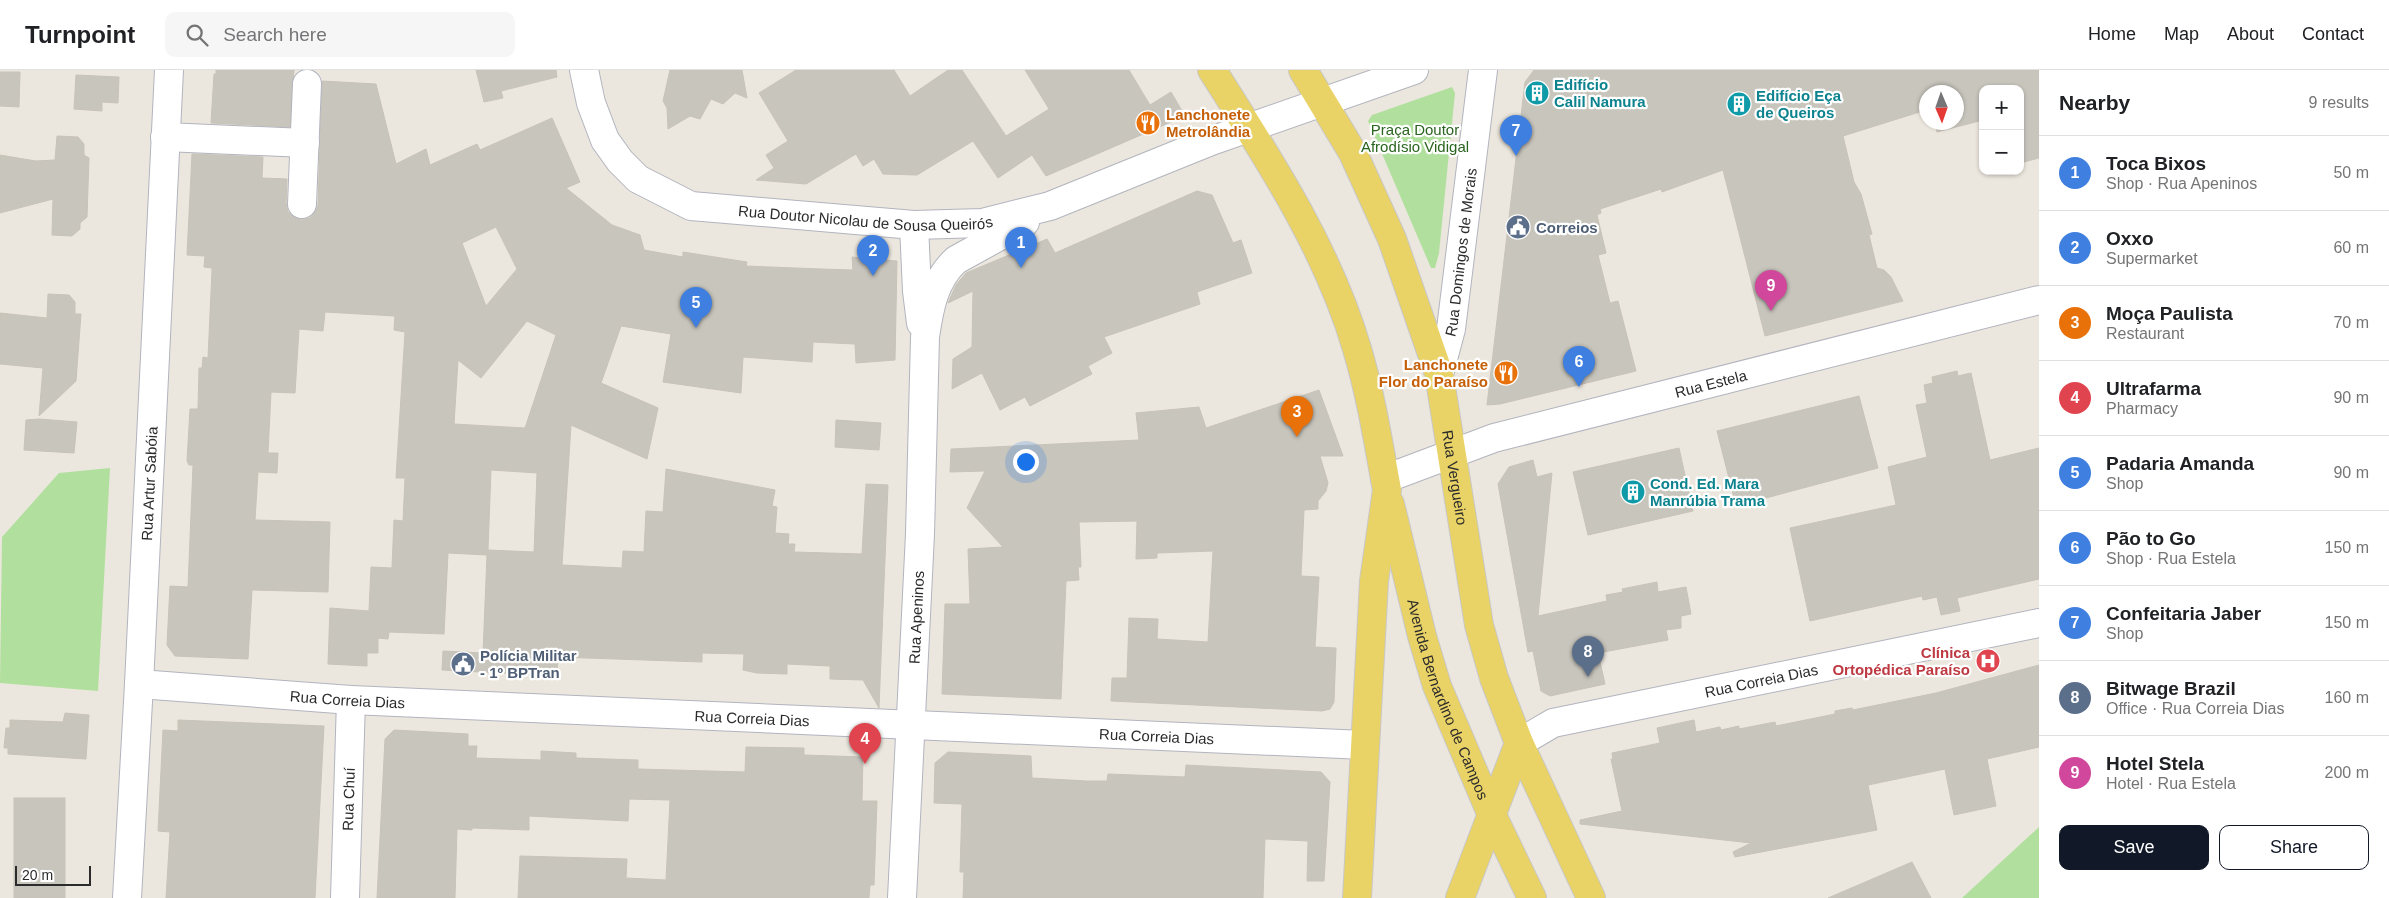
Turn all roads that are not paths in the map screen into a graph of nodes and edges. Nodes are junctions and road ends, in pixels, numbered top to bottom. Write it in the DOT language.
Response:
graph roads {
  1 [pos="169,70"];
  2 [pos="584,70"];
  3 [pos="1212,70"];
  4 [pos="1303,70"];
  5 [pos="1414,70"];
  6 [pos="1483,70"];
  7 [pos="307,84"];
  8 [pos="1322,101"];
  9 [pos="1248,127"];
  10 [pos="164,137"];
  11 [pos="305,143"];
  12 [pos="302,204"];
  13 [pos="1050,206"];
  14 [pos="914,225"];
  15 [pos="2039,300"];
  16 [pos="924,337"];
  17 [pos="1439,374"];
  18 [pos="1450,456"];
  19 [pos="1386,485"];
  20 [pos="2039,623"];
  21 [pos="139,684"];
  22 [pos="351,700"];
  23 [pos="909,724"];
  24 [pos="1519,743"];
  25 [pos="1364,745"];
  26 [pos="1491,814"];
  27 [pos="127,898"];
  28 [pos="344,898"];
  29 [pos="902,898"];
  30 [pos="1357,898"];
  31 [pos="1460,898"];
  32 [pos="1532,898"];
  33 [pos="1591,898"];
  1 -- 10 [label="street, Rua Artur Sabóia"];
  2 -- 14 [label="street, Rua Doutor Nicolau de Sousa Queirós"];
  3 -- 9 [label="main road"];
  4 -- 8 [label="main road, Rua Vergueiro"];
  5 -- 8 [label="street, Rua Doutor Nicolau de Sousa Queirós"];
  6 -- 17 [label="street, Rua Domingos de Morais"];
  7 -- 11 [label="street"];
  8 -- 9 [label="street, Rua Doutor Nicolau de Sousa Queirós"];
  8 -- 17 [label="main road, Rua Vergueiro"];
  9 -- 13 [label="street, Rua Doutor Nicolau de Sousa Queirós"];
  9 -- 19 [label="main road"];
  10 -- 11 [label="street"];
  10 -- 21 [label="street, Rua Artur Sabóia"];
  11 -- 12 [label="street"];
  13 -- 14 [label="street, Rua Doutor Nicolau de Sousa Queirós"];
  13 -- 16 [label="street, Rua Apeninos"];
  14 -- 16 [label="street, Rua Apeninos"];
  15 -- 18 [label="street, Rua Estela"];
  16 -- 23 [label="street, Rua Apeninos"];
  17 -- 18 [label="main road, Rua Vergueiro"];
  18 -- 19 [label="street, Rua Estela"];
  18 -- 24 [label="main road, Rua Vergueiro"];
  19 -- 25 [label="main road"];
  19 -- 26 [label="main road, Avenida Bernardino de Campos"];
  20 -- 24 [label="street, Rua Correia Dias"];
  21 -- 22 [label="street, Rua Correia Dias"];
  21 -- 27 [label="street, Rua Artur Sabóia"];
  22 -- 23 [label="street, Rua Correia Dias"];
  22 -- 28 [label="street, Rua Chuí"];
  23 -- 25 [label="street, Rua Correia Dias"];
  23 -- 29 [label="street, Rua Apeninos"];
  24 -- 26 [label="main road"];
  24 -- 33 [label="main road"];
  25 -- 30 [label="main road"];
  26 -- 31 [label="main road"];
  26 -- 32 [label="main road, Avenida Bernardino de Campos"];
}
